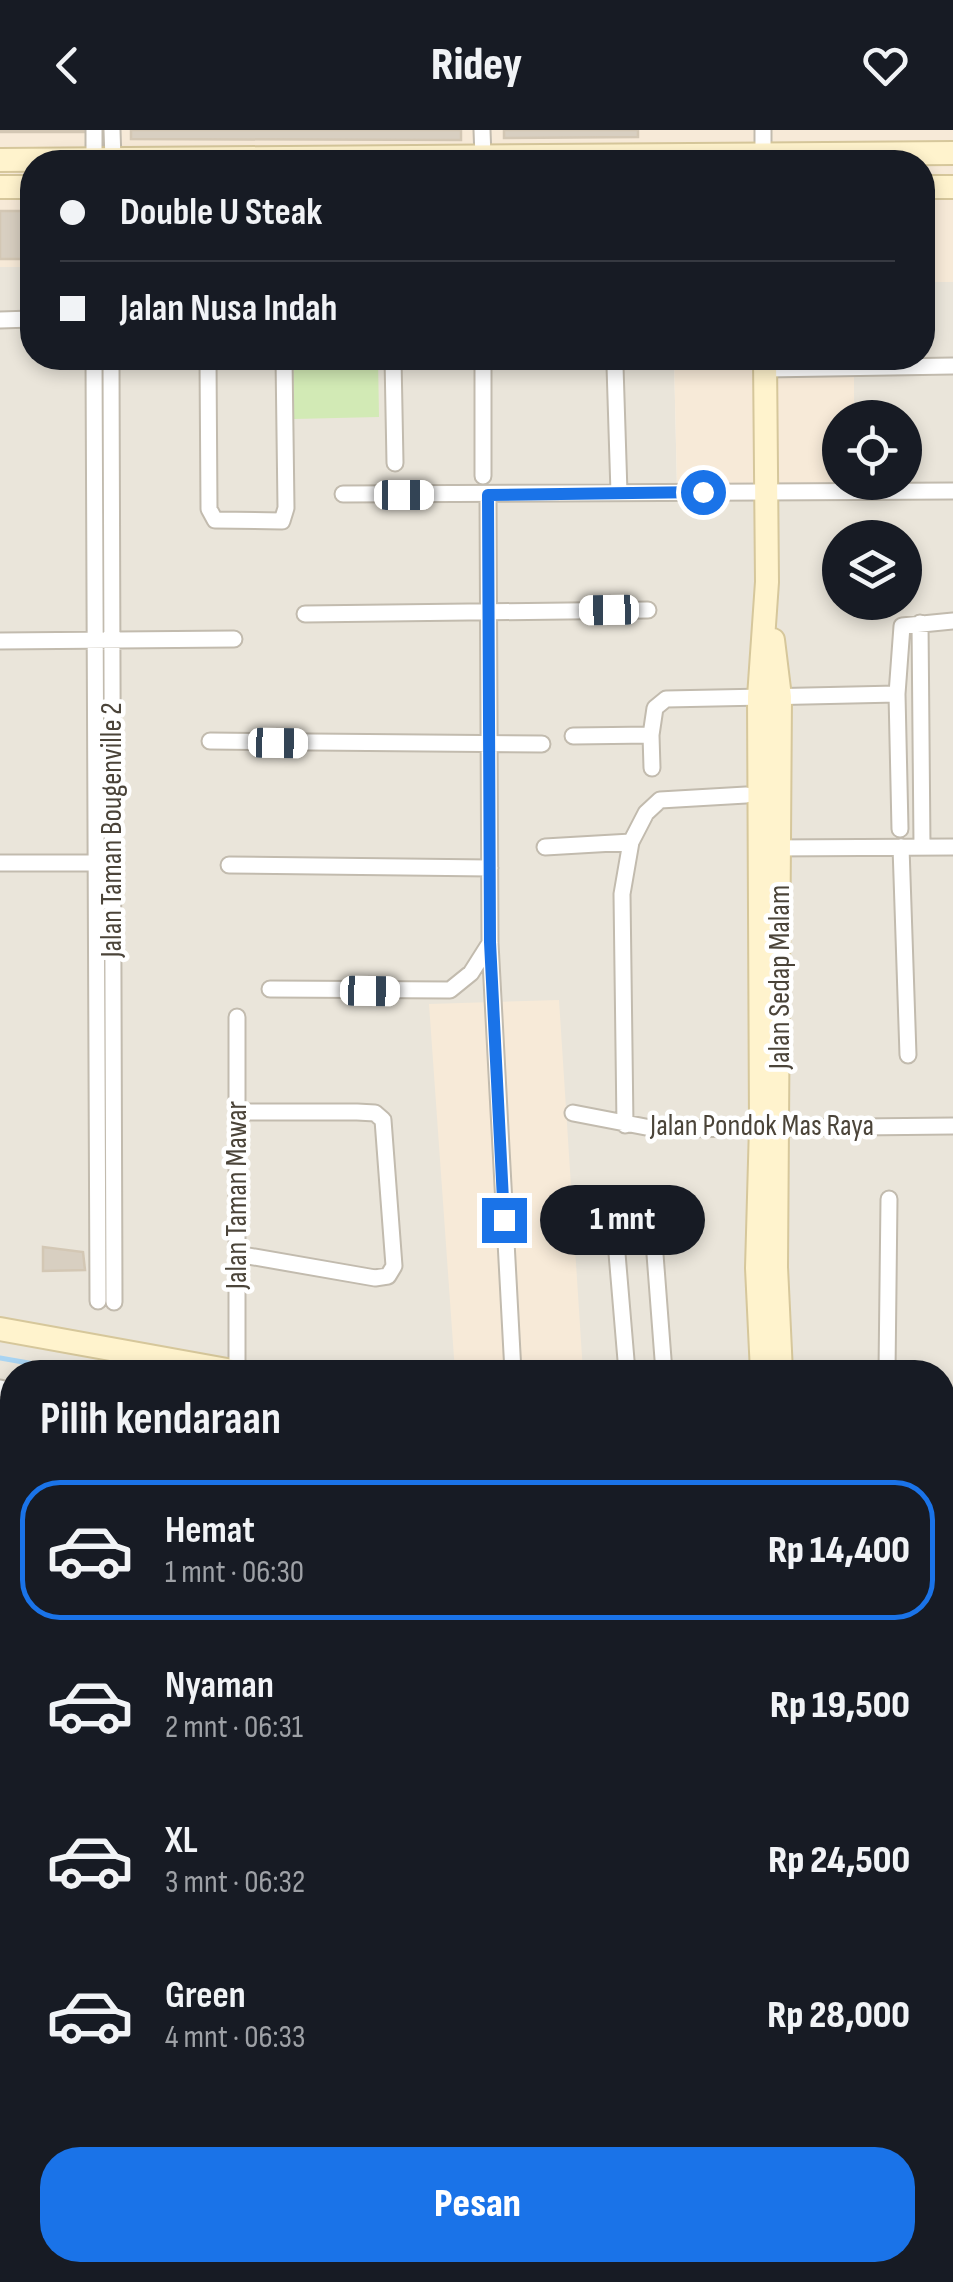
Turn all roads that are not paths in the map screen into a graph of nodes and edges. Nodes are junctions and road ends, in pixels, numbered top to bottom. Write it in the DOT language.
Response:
graph roads {
  1 [pos="94,370"];
  2 [pos="111,370"];
  3 [pos="208,370"];
  4 [pos="284,370"];
  5 [pos="393,370"];
  6 [pos="483,370"];
  7 [pos="615,370"];
  8 [pos="765,370"];
  9 [pos="395,463"];
  10 [pos="483,476"];
  11 [pos="766,492"];
  12 [pos="953,492"];
  13 [pos="344,494"];
  14 [pos="619,494"];
  15 [pos="488,495"];
  16 [pos="648,610"];
  17 [pos="490,612"];
  18 [pos="305,614"];
  19 [pos="953,621"];
  20 [pos="920,623"];
  21 [pos="234,640"];
  22 [pos="0,641"];
  23 [pos="104,641"];
  24 [pos="897,694"];
  25 [pos="769,697"];
  26 [pos="651,734"];
  27 [pos="573,736"];
  28 [pos="210,741"];
  29 [pos="491,742"];
  30 [pos="542,744"];
  31 [pos="652,768"];
  32 [pos="746,795"];
  33 [pos="900,830"];
  34 [pos="631,842"];
  35 [pos="922,846"];
  36 [pos="545,847"];
  37 [pos="901,847"];
  38 [pos="953,847"];
  39 [pos="771,848"];
  40 [pos="0,863"];
  41 [pos="104,863"];
  42 [pos="229,866"];
  43 [pos="490,868"];
  44 [pos="490,942"];
  45 [pos="270,989"];
  46 [pos="238,1017"];
  47 [pos="908,1055"];
  48 [pos="236,1112"];
  49 [pos="572,1114"];
  50 [pos="625,1126"];
  51 [pos="770,1126"];
  52 [pos="953,1126"];
  53 [pos="889,1199"];
  54 [pos="237,1254"];
  55 [pos="106,1301"];
  56 [pos="0,1329"];
  57 [pos="172,1360"];
  58 [pos="238,1360"];
  59 [pos="512,1360"];
  60 [pos="626,1360"];
  61 [pos="663,1360"];
  62 [pos="761,1360"];
  63 [pos="780,1360"];
  64 [pos="887,1360"];
  1 -- 23 [label="street, Jalan Taman Bougenville 2"];
  2 -- 23 [label="street, Jalan Taman Bougenville 2"];
  3 -- 4 [label="street"];
  5 -- 9 [label="street"];
  6 -- 10 [label="street"];
  7 -- 14 [label="street"];
  8 -- 11 [label="street, Jalan Sedap Malam"];
  11 -- 12 [label="street"];
  11 -- 14 [label="street"];
  11 -- 25 [label="street, Jalan Sedap Malam"];
  13 -- 15 [label="street"];
  14 -- 15 [label="street"];
  15 -- 17 [label="street"];
  16 -- 17 [label="street"];
  17 -- 18 [label="street"];
  17 -- 29 [label="street"];
  19 -- 20 [label="street"];
  20 -- 24 [label="street"];
  20 -- 35 [label="street"];
  21 -- 23 [label="street"];
  22 -- 23 [label="street"];
  23 -- 41 [label="street, Jalan Taman Bougenville 2"];
  24 -- 25 [label="street"];
  24 -- 33 [label="street"];
  25 -- 26 [label="street"];
  25 -- 39 [label="street, Jalan Sedap Malam"];
  26 -- 27 [label="street"];
  26 -- 31 [label="street"];
  28 -- 29 [label="street"];
  29 -- 30 [label="street"];
  29 -- 43 [label="street"];
  32 -- 34 [label="street"];
  34 -- 36 [label="street"];
  34 -- 50 [label="street"];
  35 -- 37 [label="street"];
  35 -- 38 [label="street"];
  37 -- 39 [label="street"];
  37 -- 47 [label="street"];
  39 -- 51 [label="street, Jalan Sedap Malam"];
  40 -- 41 [label="street"];
  41 -- 55 [label="street, Jalan Taman Bougenville 2"];
  42 -- 43 [label="street"];
  43 -- 44 [label="street"];
  44 -- 45 [label="street"];
  44 -- 59 [label="street"];
  46 -- 48 [label="street, Jalan Taman Mawar"];
  48 -- 54 [label="street, Jalan Taman Mawar"];
  48 -- 54 [label="street"];
  49 -- 50 [label="street, Jalan Pondok Mas Raya"];
  50 -- 51 [label="street, Jalan Pondok Mas Raya"];
  51 -- 52 [label="street, Jalan Pondok Mas Raya"];
  51 -- 62 [label="street, Jalan Sedap Malam"];
  51 -- 63 [label="street, Jalan Sedap Malam"];
  53 -- 64 [label="street"];
  54 -- 58 [label="street, Jalan Taman Mawar"];
  56 -- 57 [label="street"];
  60 -- 61 [label="street"];
}
